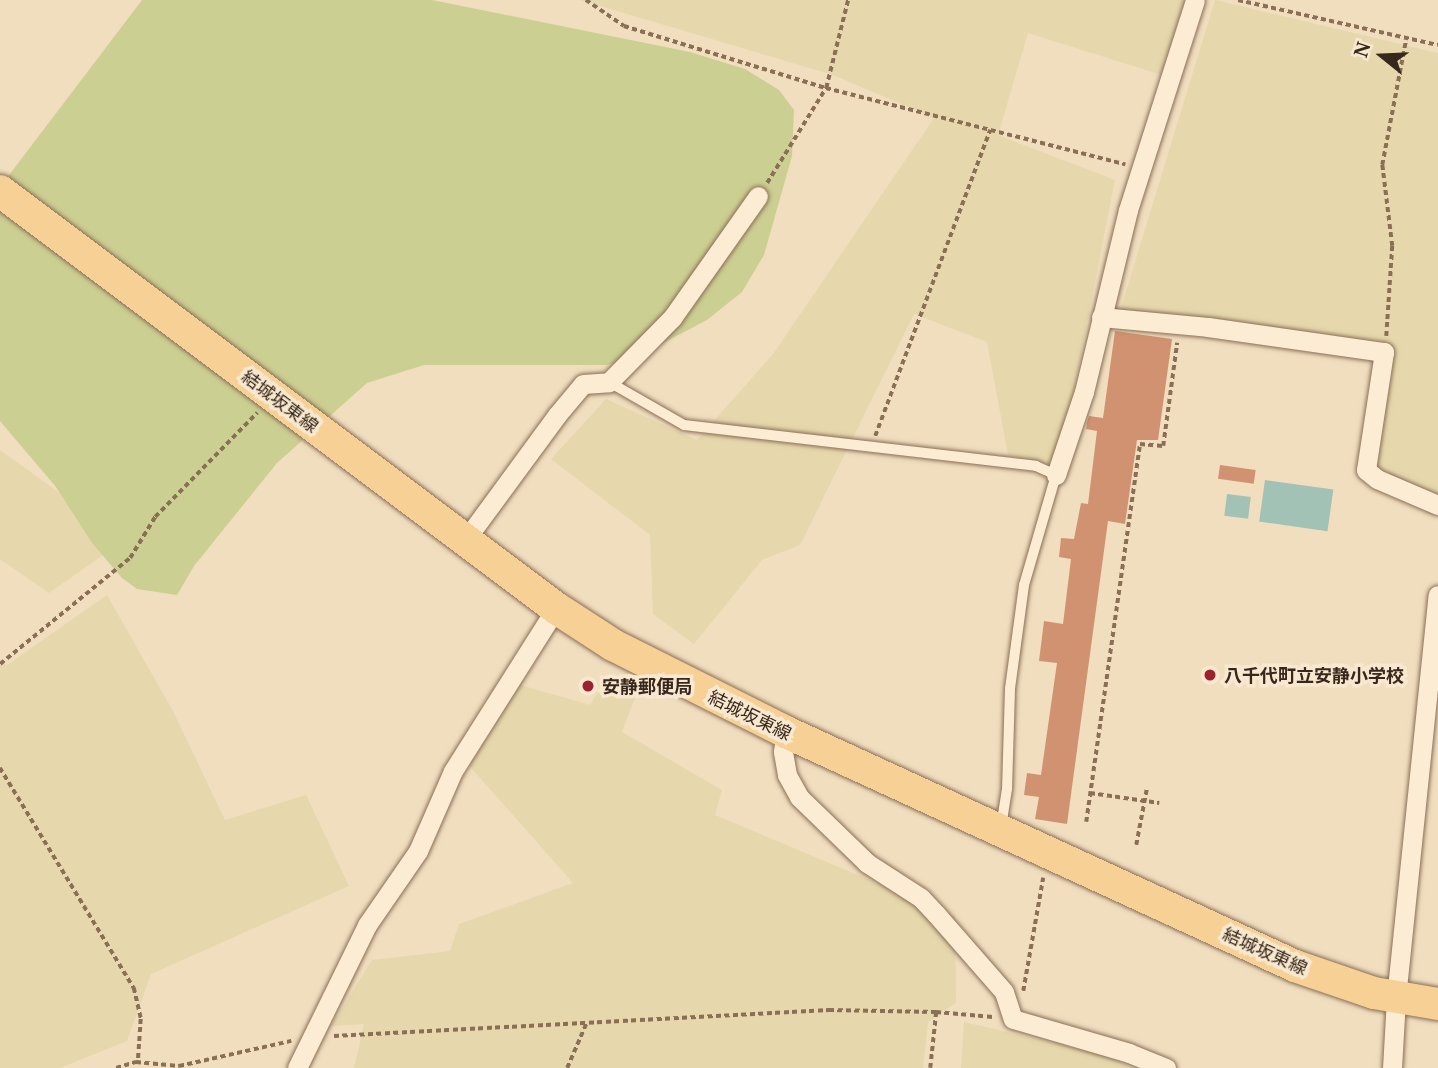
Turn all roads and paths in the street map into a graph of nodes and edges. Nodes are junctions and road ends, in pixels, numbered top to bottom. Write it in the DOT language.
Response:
graph roads {
  1 [pos="586,0"];
  2 [pos="848,0"];
  3 [pos="1195,0"];
  4 [pos="1238,0"];
  5 [pos="1405,39"];
  6 [pos="1438,45"];
  7 [pos="826,88"];
  8 [pos="990,130"];
  9 [pos="1141,168"];
  10 [pos="0,191"];
  11 [pos="758,196"];
  12 [pos="1101,317"];
  13 [pos="1177,343"];
  14 [pos="1384,352"];
  15 [pos="609,382"];
  16 [pos="274,396"];
  17 [pos="871,448"];
  18 [pos="1056,475"];
  19 [pos="1438,505"];
  20 [pos="466,539"];
  21 [pos="1438,595"];
  22 [pos="556,608"];
  23 [pos="0,664"];
  24 [pos="786,732"];
  25 [pos="0,768"];
  26 [pos="1147,787"];
  27 [pos="1090,793"];
  28 [pos="1144,801"];
  29 [pos="1159,803"];
  30 [pos="1086,821"];
  31 [pos="1000,830"];
  32 [pos="1136,845"];
  33 [pos="1048,852"];
  34 [pos="1396,998"];
  35 [pos="1438,1004"];
  36 [pos="936,1012"];
  37 [pos="1015,1020"];
  38 [pos="586,1024"];
  39 [pos="311,1037"];
  40 [pos="138,1063"];
  41 [pos="116,1068"];
  42 [pos="297,1068"];
  43 [pos="567,1068"];
  44 [pos="930,1068"];
  45 [pos="1166,1068"];
  46 [pos="1392,1068"];
  1 -- 7 [label="path"];
  2 -- 7 [label="path"];
  3 -- 9 [label="street"];
  4 -- 5 [label="path"];
  5 -- 6 [label="path"];
  5 -- 14 [label="path"];
  7 -- 8 [label="path"];
  7 -- 11 [label="path"];
  8 -- 9 [label="path"];
  8 -- 17 [label="path"];
  9 -- 12 [label="street"];
  10 -- 16 [label="main road, 結城坂東線"];
  11 -- 15 [label="street"];
  12 -- 14 [label="street"];
  12 -- 18 [label="street"];
  13 -- 27 [label="path"];
  14 -- 19 [label="street"];
  15 -- 17 [label="lane"];
  15 -- 20 [label="street"];
  16 -- 20 [label="main road, 結城坂東線"];
  16 -- 23 [label="path"];
  17 -- 18 [label="lane"];
  18 -- 31 [label="lane"];
  20 -- 22 [label="main road, 結城坂東線"];
  21 -- 34 [label="street"];
  22 -- 24 [label="main road, 結城坂東線"];
  22 -- 39 [label="street"];
  24 -- 31 [label="main road, 結城坂東線"];
  24 -- 37 [label="street"];
  25 -- 40 [label="path"];
  26 -- 28 [label="path"];
  27 -- 28 [label="path"];
  27 -- 30 [label="path"];
  28 -- 29 [label="path"];
  28 -- 32 [label="path"];
  31 -- 33 [label="main road, 結城坂東線"];
  33 -- 34 [label="main road, 結城坂東線"];
  33 -- 37 [label="path"];
  34 -- 35 [label="main road, 結城坂東線"];
  34 -- 46 [label="street"];
  36 -- 37 [label="path"];
  36 -- 38 [label="path"];
  36 -- 44 [label="path"];
  37 -- 45 [label="street"];
  38 -- 39 [label="path"];
  38 -- 43 [label="path"];
  39 -- 40 [label="path"];
  39 -- 42 [label="street"];
  40 -- 41 [label="path"];
}
